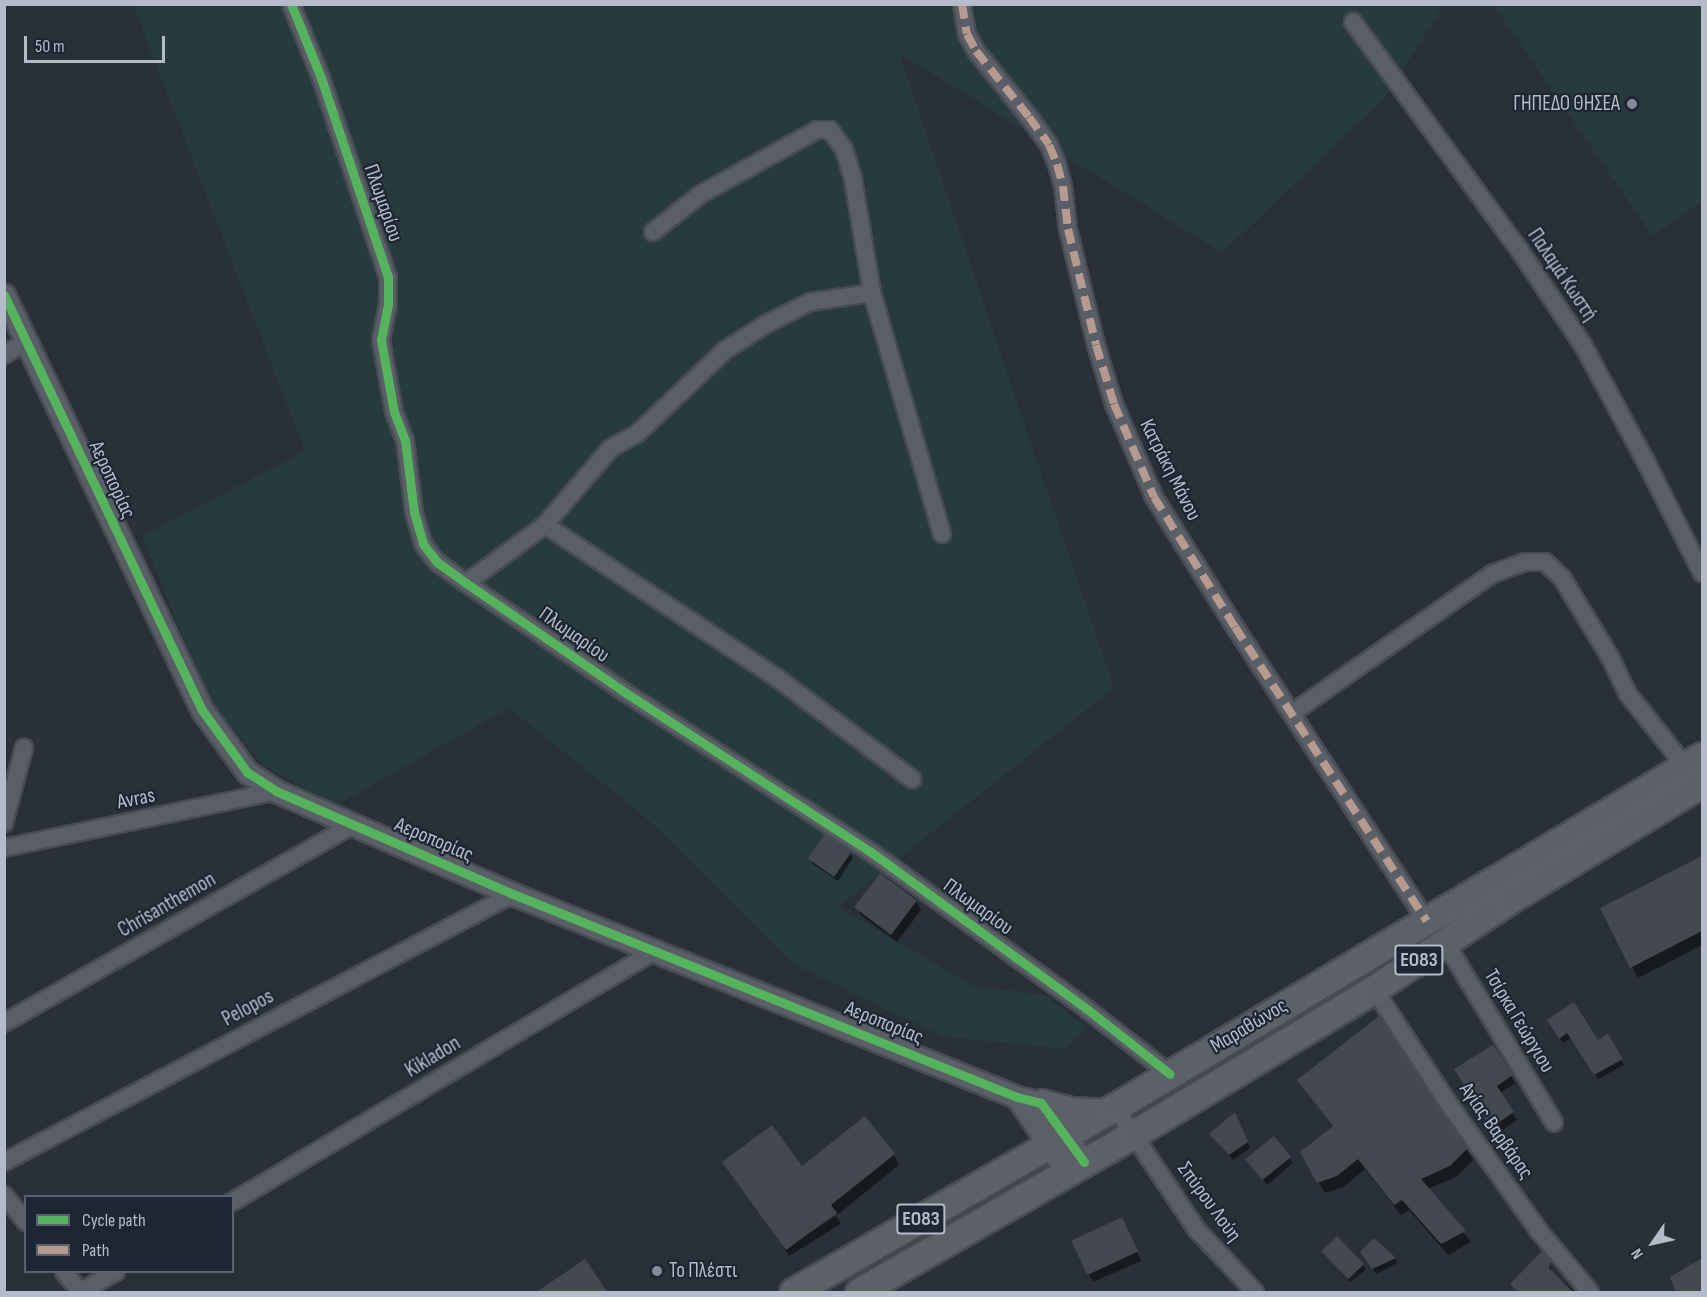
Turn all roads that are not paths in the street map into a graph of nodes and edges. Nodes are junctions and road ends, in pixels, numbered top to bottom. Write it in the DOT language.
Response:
graph roads {
  1 [pos="291,4"];
  2 [pos="962,4"];
  3 [pos="1353,22"];
  4 [pos="653,232"];
  5 [pos="872,293"];
  6 [pos="4,296"];
  7 [pos="26,341"];
  8 [pos="4,355"];
  9 [pos="544,525"];
  10 [pos="942,534"];
  11 [pos="1702,573"];
  12 [pos="466,583"];
  13 [pos="1292,713"];
  14 [pos="24,748"];
  15 [pos="1698,777"];
  16 [pos="912,779"];
  17 [pos="276,791"];
  18 [pos="4,823"];
  19 [pos="352,825"];
  20 [pos="4,848"];
  21 [pos="513,894"];
  22 [pos="1427,921"];
  23 [pos="1445,942"];
  24 [pos="657,950"];
  25 [pos="1374,989"];
  26 [pos="4,1023"];
  27 [pos="1170,1074"];
  28 [pos="1029,1100"];
  29 [pos="1110,1110"];
  30 [pos="1554,1123"];
  31 [pos="1134,1134"];
  32 [pos="1058,1140"];
  33 [pos="4,1162"];
  34 [pos="1075,1167"];
  35 [pos="4,1195"];
  36 [pos="234,1201"];
  37 [pos="24,1220"];
  38 [pos="65,1273"];
  39 [pos="114,1273"];
  40 [pos="80,1292"];
  41 [pos="793,1293"];
  42 [pos="860,1293"];
  43 [pos="1255,1293"];
  44 [pos="1590,1293"];
  1 -- 12 [label="street, Πλωμαρίου"];
  2 -- 13 [label="street, Κατράκη Μάνου"];
  3 -- 11 [label="street, Παλαμά Κωστή"];
  4 -- 5 [label="street"];
  5 -- 9 [label="street"];
  5 -- 10 [label="street"];
  6 -- 7 [label="street, Αεροπορίας"];
  7 -- 8 [label="street"];
  7 -- 17 [label="street, Αεροπορίας"];
  9 -- 12 [label="street"];
  9 -- 16 [label="street"];
  12 -- 27 [label="street, Πλωμαρίου"];
  13 -- 15 [label="street"];
  13 -- 22 [label="street, Κατράκη Μάνου"];
  14 -- 18 [label="street"];
  15 -- 22 [label="main road, Μαραθώνος / ΕΟ83"];
  15 -- 23 [label="main road, Μαραθώνος / ΕΟ83"];
  17 -- 19 [label="street, Αεροπορίας"];
  17 -- 20 [label="street, Avras"];
  19 -- 21 [label="street, Αεροπορίας"];
  19 -- 26 [label="street, Chrisanthemon"];
  21 -- 24 [label="street, Αεροπορίας"];
  21 -- 33 [label="street, Pelopos"];
  22 -- 27 [label="main road, Μαραθώνος / ΕΟ83"];
  23 -- 25 [label="main road, Μαραθώνος / ΕΟ83"];
  23 -- 30 [label="street, Τσίρκα Γεώργιου"];
  24 -- 28 [label="street, Αεροπορίας"];
  24 -- 36 [label="street, Kikladon"];
  25 -- 31 [label="main road, Μαραθώνος / ΕΟ83"];
  25 -- 44 [label="street, Αγίας Βαρβάρας"];
  27 -- 29 [label="main road, Μαραθώνος / ΕΟ83"];
  28 -- 29 [label="main road"];
  28 -- 32 [label="street"];
  29 -- 31 [label="street, Σπύρου Λούη"];
  29 -- 32 [label="main road, Μαραθώνος / ΕΟ83"];
  31 -- 34 [label="main road, Μαραθώνος / ΕΟ83"];
  31 -- 43 [label="street, Σπύρου Λούη"];
  32 -- 34 [label="street"];
  32 -- 41 [label="main road, Μαραθώνος / ΕΟ83"];
  34 -- 42 [label="main road, Μαραθώνος / ΕΟ83"];
  35 -- 37 [label="street"];
  38 -- 40 [label="street"];
  39 -- 40 [label="street"];
}
